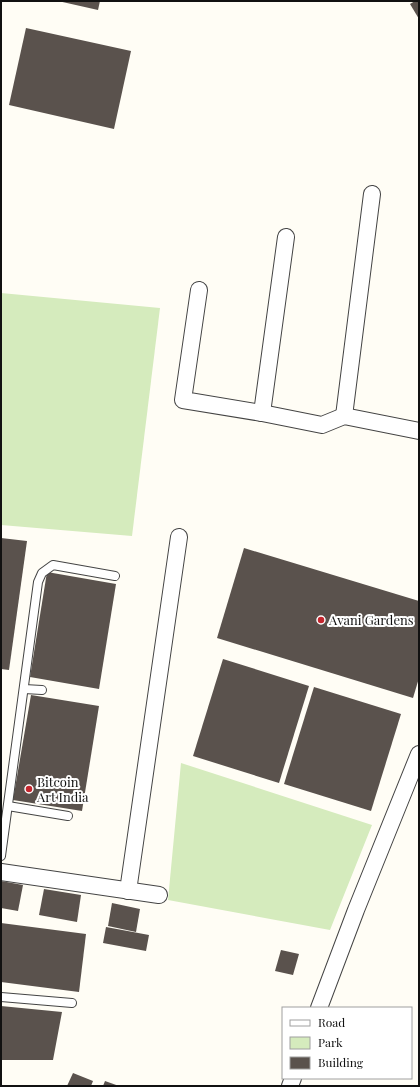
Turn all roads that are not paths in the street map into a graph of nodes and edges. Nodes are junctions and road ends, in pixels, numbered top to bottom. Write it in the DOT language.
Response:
graph roads {
  1 [pos="372,194"];
  2 [pos="286,237"];
  3 [pos="199,290"];
  4 [pos="262,413"];
  5 [pos="344,416"];
  6 [pos="419,431"];
  7 [pos="179,537"];
  8 [pos="115,576"];
  9 [pos="24,689"];
  10 [pos="42,690"];
  11 [pos="419,754"];
  12 [pos="416,771"];
  13 [pos="8,806"];
  14 [pos="68,816"];
  15 [pos="1,856"];
  16 [pos="1,872"];
  17 [pos="128,891"];
  18 [pos="159,895"];
  19 [pos="1,997"];
  20 [pos="72,1003"];
  21 [pos="319,1007"];
  1 -- 5 [label="street"];
  2 -- 4 [label="street"];
  3 -- 4 [label="street"];
  4 -- 5 [label="street"];
  5 -- 6 [label="street"];
  7 -- 17 [label="street"];
  8 -- 9 [label="lane"];
  9 -- 10 [label="lane"];
  9 -- 13 [label="lane"];
  11 -- 12 [label="street"];
  12 -- 21 [label="street"];
  13 -- 14 [label="lane"];
  13 -- 15 [label="lane"];
  16 -- 17 [label="street"];
  17 -- 18 [label="street"];
  19 -- 20 [label="lane"];
}
